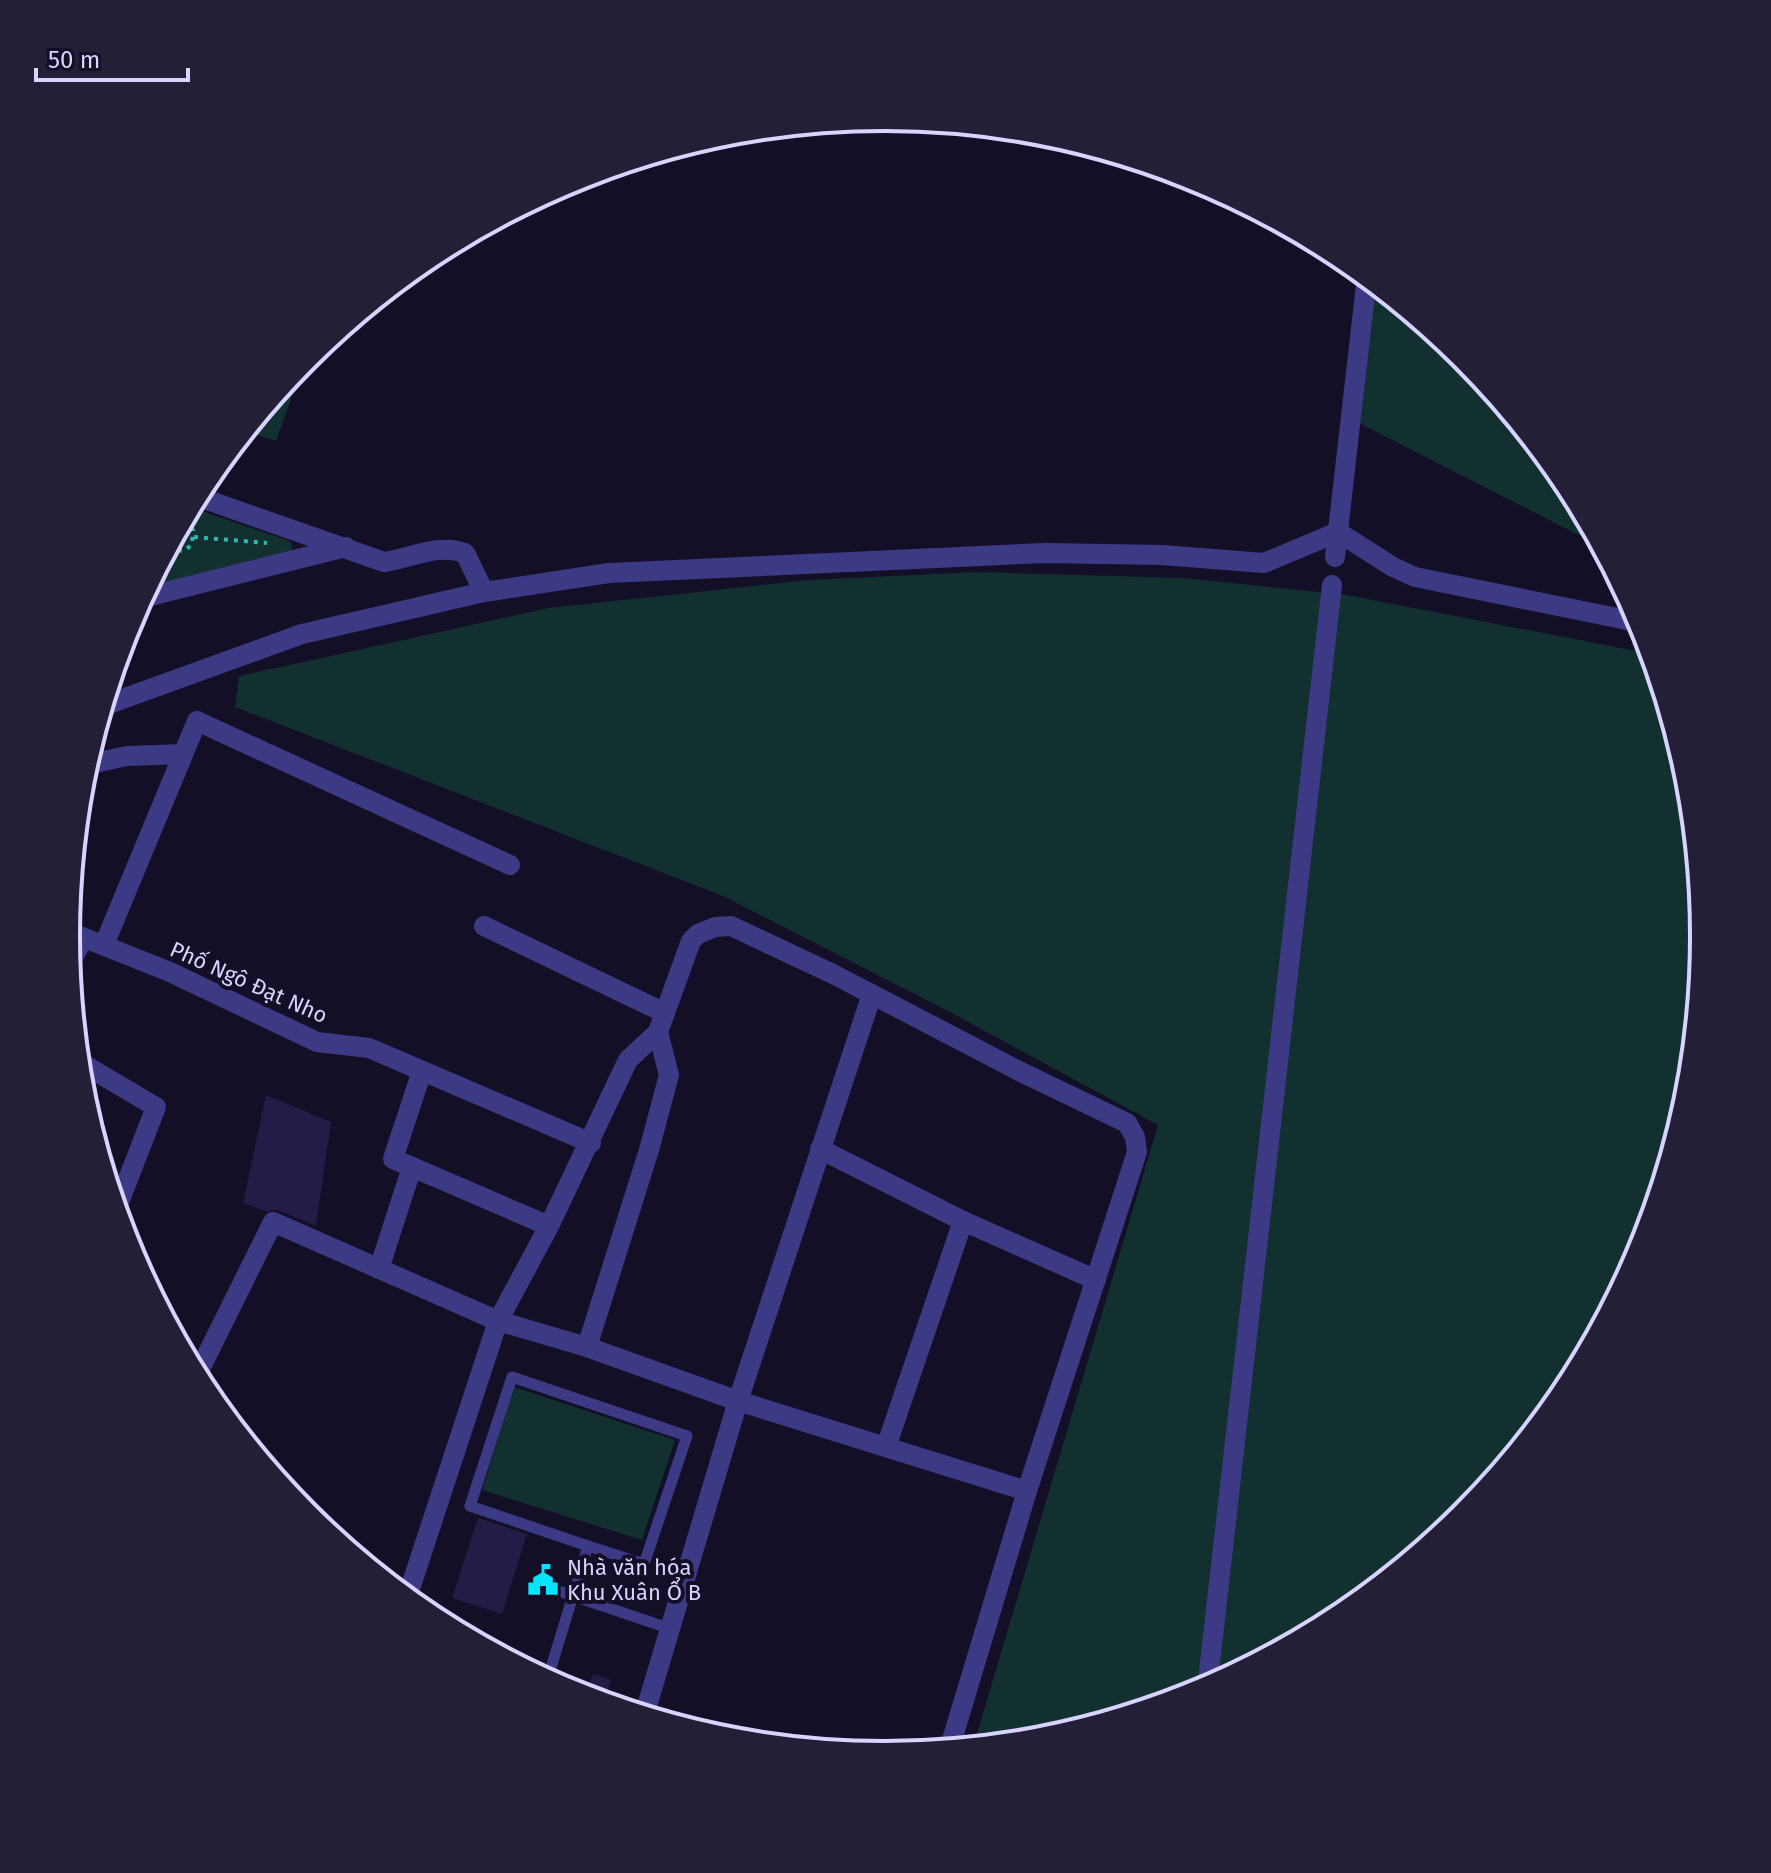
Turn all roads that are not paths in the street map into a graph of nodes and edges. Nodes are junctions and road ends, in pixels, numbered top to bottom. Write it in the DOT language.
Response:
graph roads {
  1 [pos="1365,290"];
  2 [pos="209,500"];
  3 [pos="1338,532"];
  4 [pos="346,547"];
  5 [pos="1335,557"];
  6 [pos="1332,585"];
  7 [pos="484,592"];
  8 [pos="156,594"];
  9 [pos="1626,620"];
  10 [pos="115,701"];
  11 [pos="183,754"];
  12 [pos="99,762"];
  13 [pos="510,865"];
  14 [pos="484,926"];
  15 [pos="80,936"];
  16 [pos="104,945"];
  17 [pos="872,994"];
  18 [pos="662,1022"];
  19 [pos="91,1069"];
  20 [pos="422,1071"];
  21 [pos="591,1143"];
  22 [pos="820,1149"];
  23 [pos="412,1167"];
  24 [pos="122,1193"];
  25 [pos="963,1221"];
  26 [pos="549,1226"];
  27 [pos="379,1269"];
  28 [pos="1096,1280"];
  29 [pos="498,1321"];
  30 [pos="587,1347"];
  31 [pos="202,1362"];
  32 [pos="738,1401"];
  33 [pos="886,1447"];
  34 [pos="1027,1491"];
  35 [pos="588,1546"];
  36 [pos="541,1585"];
  37 [pos="411,1587"];
  38 [pos="574,1596"];
  39 [pos="671,1629"];
  40 [pos="551,1669"];
  41 [pos="1209,1674"];
  42 [pos="647,1705"];
  43 [pos="952,1739"];
  1 -- 3 [label="street"];
  2 -- 4 [label="street"];
  3 -- 5 [label="street"];
  3 -- 7 [label="street"];
  3 -- 9 [label="street"];
  4 -- 7 [label="street"];
  4 -- 8 [label="street"];
  6 -- 41 [label="street"];
  7 -- 10 [label="street"];
  11 -- 12 [label="street"];
  11 -- 13 [label="street"];
  11 -- 16 [label="street"];
  14 -- 18 [label="street"];
  15 -- 16 [label="street, Phố Ngô Đạt Nho"];
  16 -- 20 [label="street, Phố Ngô Đạt Nho"];
  17 -- 18 [label="street"];
  17 -- 22 [label="street"];
  17 -- 28 [label="street"];
  18 -- 21 [label="street"];
  18 -- 30 [label="street"];
  19 -- 24 [label="street"];
  20 -- 21 [label="street, Phố Ngô Đạt Nho"];
  20 -- 23 [label="street"];
  21 -- 26 [label="street"];
  22 -- 25 [label="street"];
  22 -- 32 [label="street"];
  23 -- 26 [label="street"];
  23 -- 27 [label="street"];
  25 -- 28 [label="street"];
  25 -- 33 [label="street"];
  26 -- 29 [label="street"];
  27 -- 29 [label="street"];
  27 -- 31 [label="street"];
  28 -- 34 [label="street"];
  29 -- 30 [label="street"];
  29 -- 37 [label="street"];
  30 -- 32 [label="street"];
  32 -- 33 [label="street"];
  32 -- 39 [label="street"];
  33 -- 34 [label="street"];
  34 -- 43 [label="street"];
  35 -- 35 [label="lane"];
  35 -- 38 [label="lane"];
  36 -- 38 [label="lane"];
  38 -- 39 [label="lane"];
  38 -- 40 [label="lane"];
  39 -- 42 [label="street"];
}
